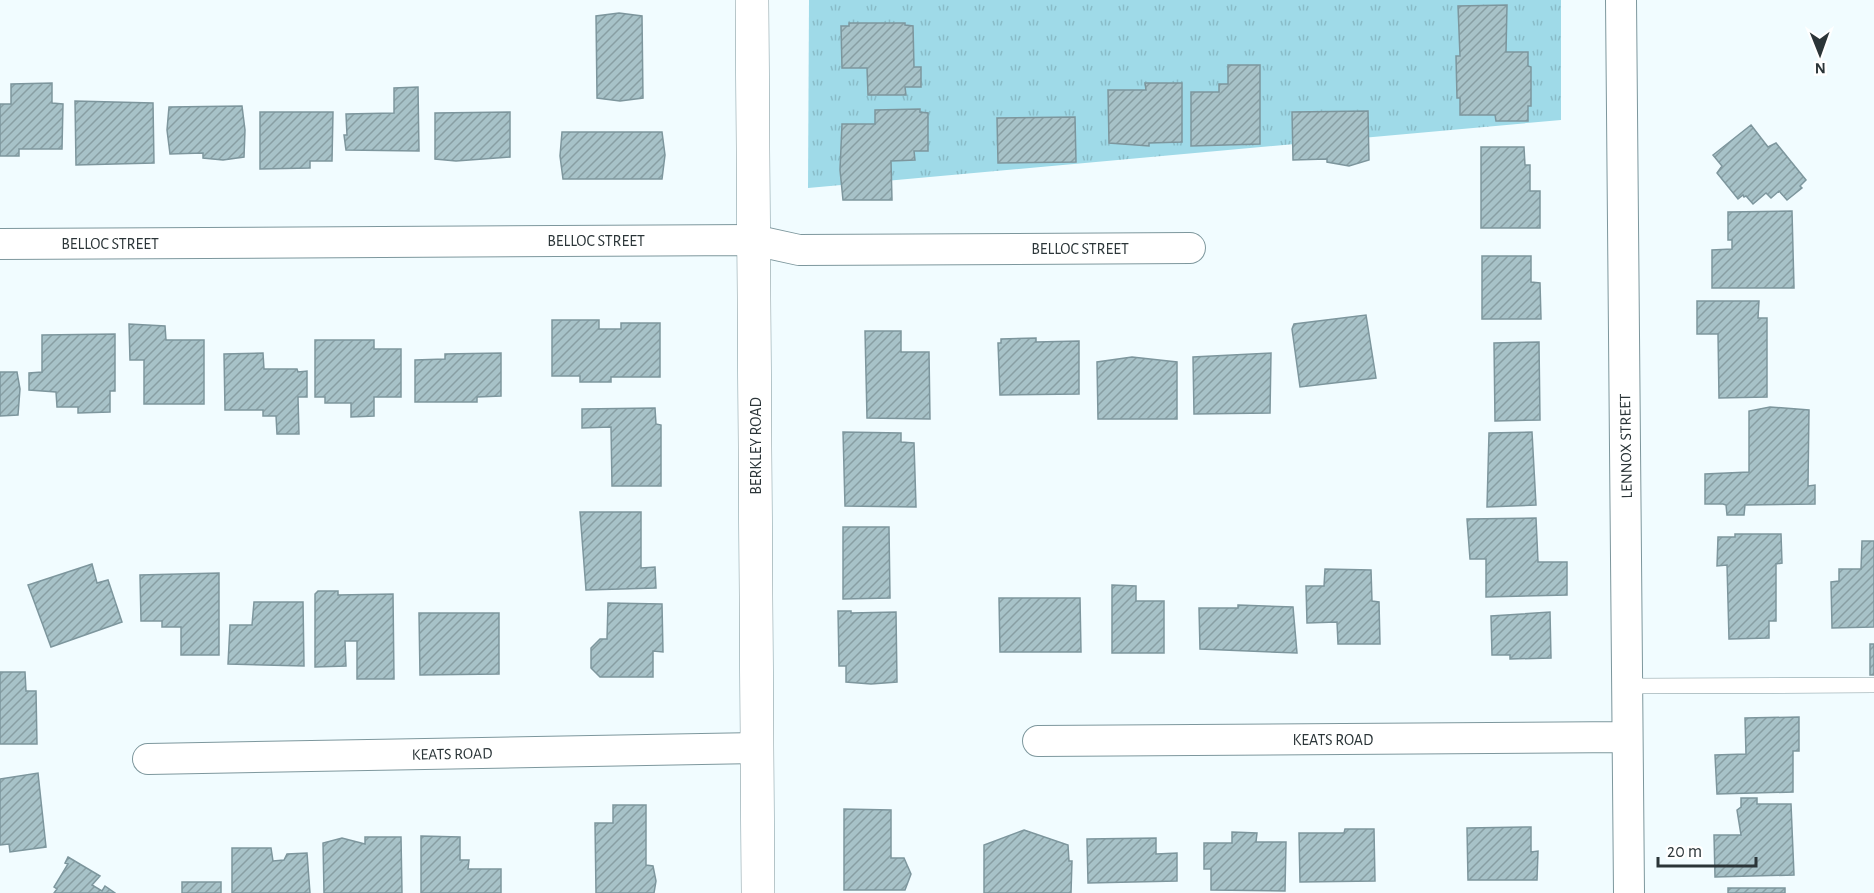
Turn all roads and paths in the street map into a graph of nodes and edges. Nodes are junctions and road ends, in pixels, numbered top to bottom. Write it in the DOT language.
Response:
graph roads {
  1 [pos="752,0"];
  2 [pos="1621,0"];
  3 [pos="754,240"];
  4 [pos="0,244"];
  5 [pos="1190,248"];
  6 [pos="1874,684"];
  7 [pos="1627,686"];
  8 [pos="1627,737"];
  9 [pos="1038,741"];
  10 [pos="757,748"];
  11 [pos="148,759"];
  12 [pos="758,893"];
  13 [pos="1629,893"];
  1 -- 3 [label="street, BERKLEY ROAD"];
  2 -- 7 [label="street, LENNOX STREET"];
  3 -- 4 [label="street, BELLOC STREET"];
  3 -- 5 [label="street, BELLOC STREET"];
  3 -- 10 [label="street, BERKLEY ROAD"];
  6 -- 7 [label="lane"];
  7 -- 8 [label="street, LENNOX STREET"];
  8 -- 9 [label="street, KEATS ROAD"];
  8 -- 13 [label="street, LENNOX STREET"];
  10 -- 11 [label="street, KEATS ROAD"];
  10 -- 12 [label="street, BERKLEY ROAD"];
}
